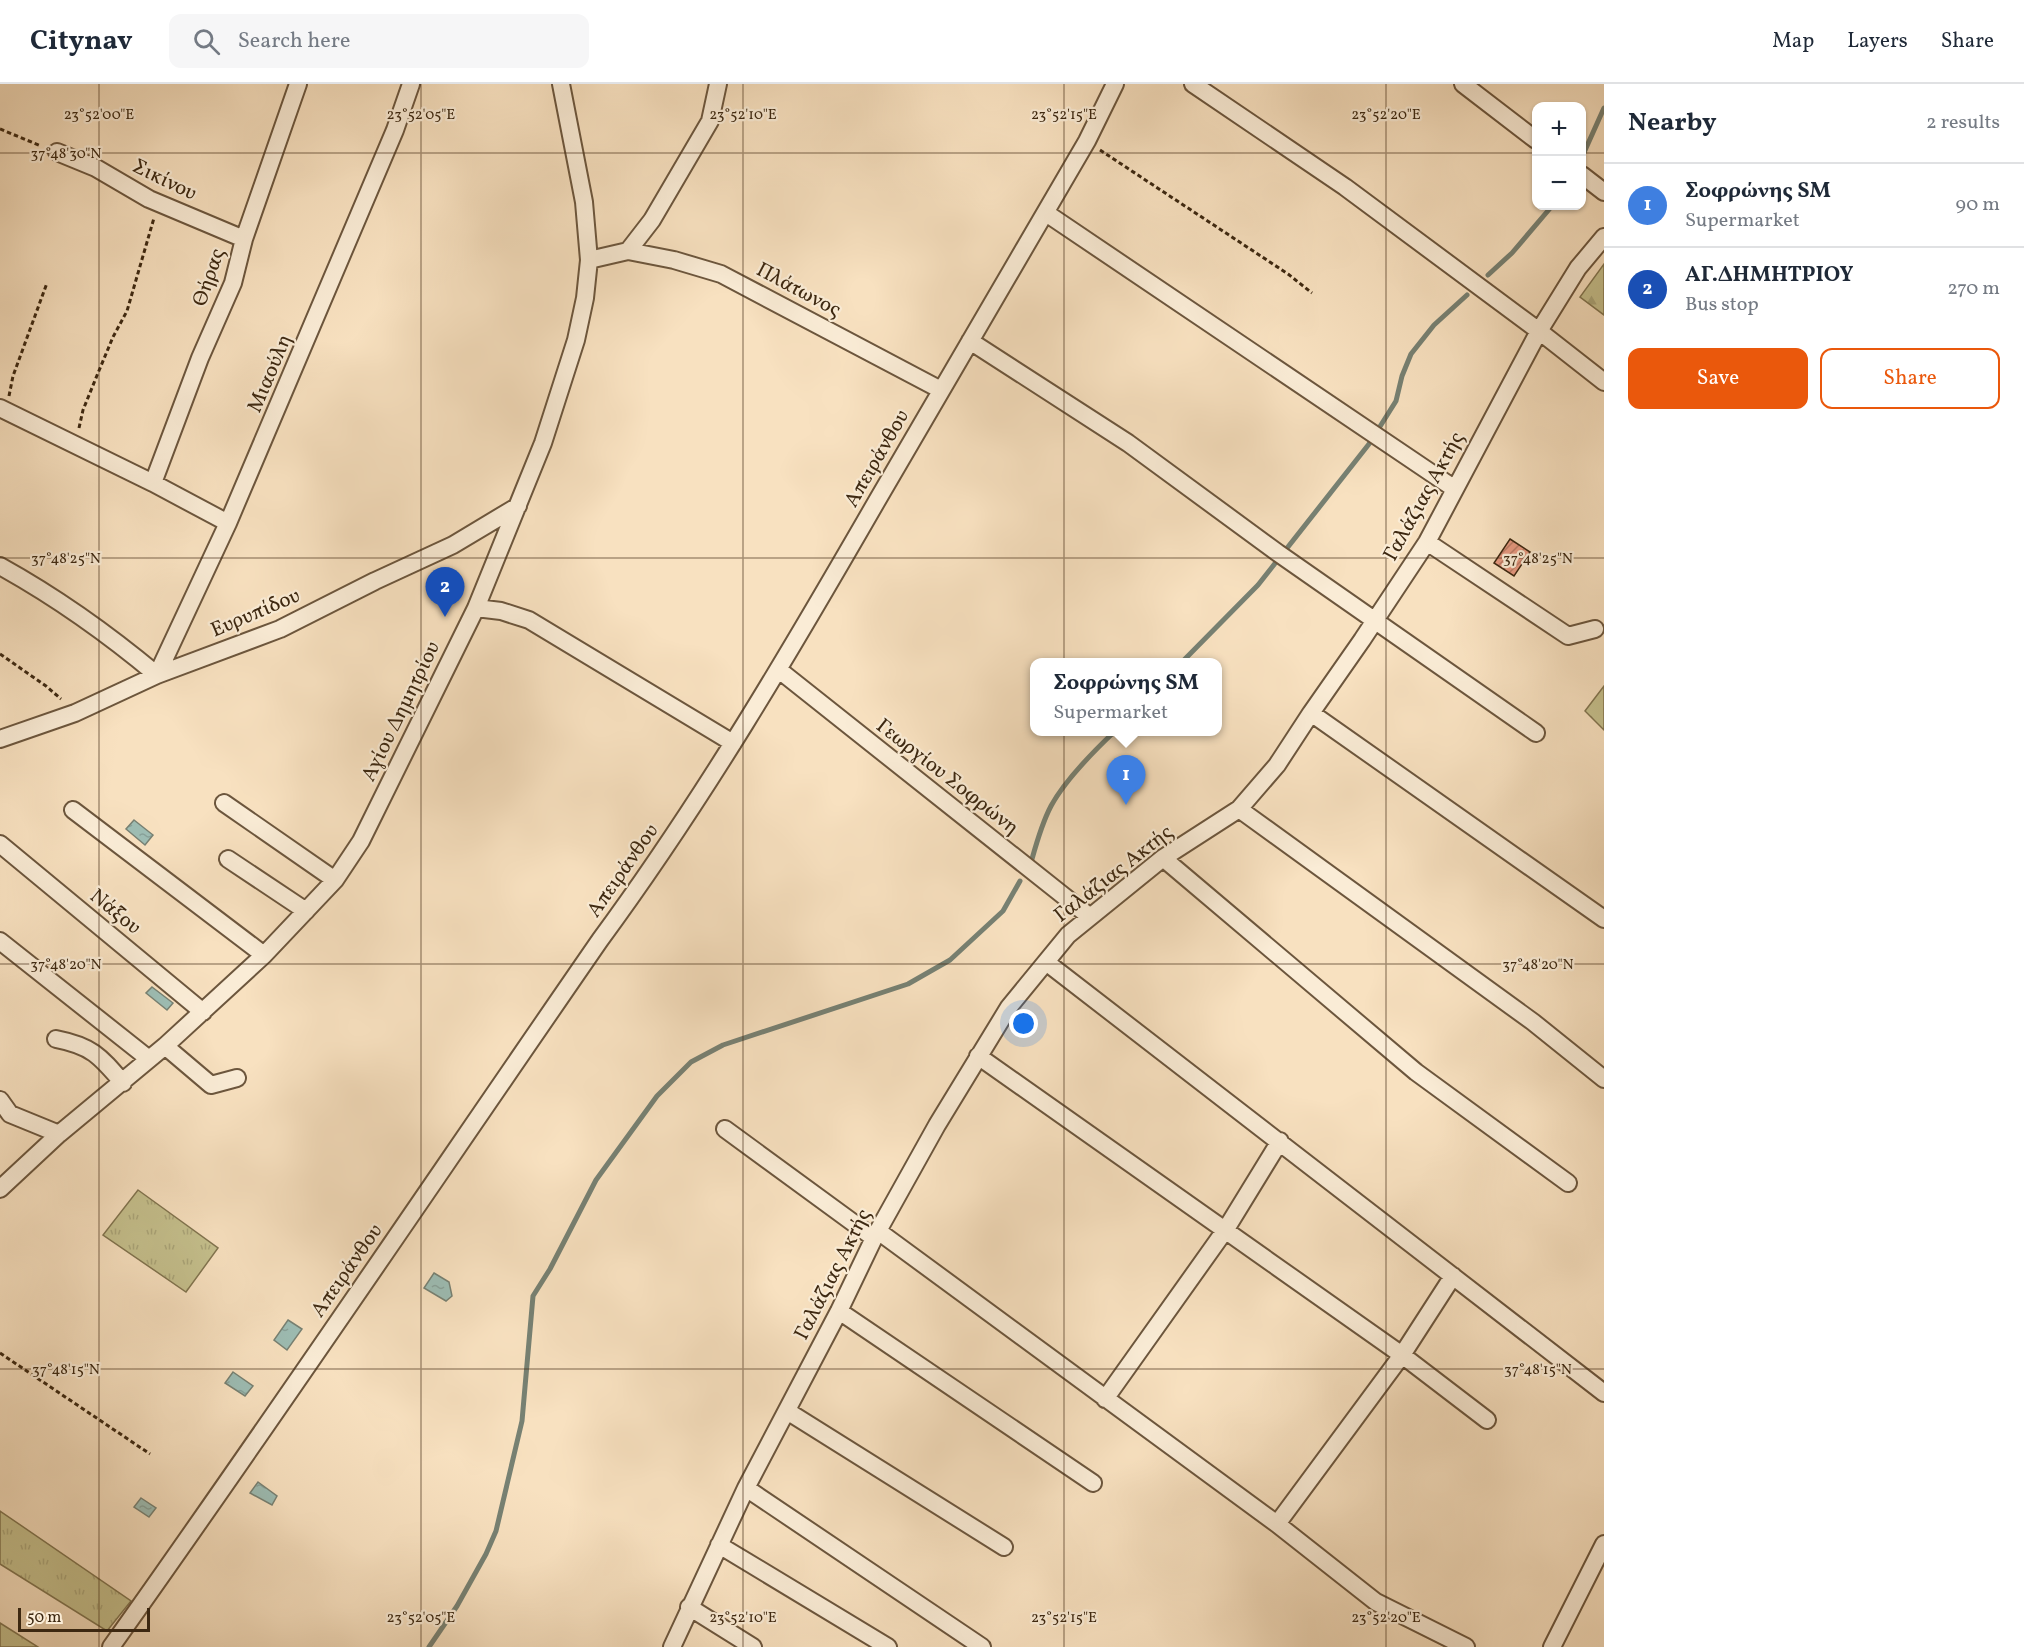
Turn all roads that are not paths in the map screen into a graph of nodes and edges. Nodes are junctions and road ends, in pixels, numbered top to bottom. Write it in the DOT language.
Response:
graph roads {
  1 [pos="298,84"];
  2 [pos="411,84"];
  3 [pos="561,84"];
  4 [pos="718,84"];
  5 [pos="1115,84"];
  6 [pos="1192,84"];
  7 [pos="1463,84"];
  8 [pos="1532,137"];
  9 [pos="57,152"];
  10 [pos="1586,179"];
  11 [pos="1604,192"];
  12 [pos="1046,213"];
  13 [pos="1604,237"];
  14 [pos="243,239"];
  15 [pos="628,251"];
  16 [pos="589,260"];
  17 [pos="1539,331"];
  18 [pos="970,341"];
  19 [pos="1604,382"];
  20 [pos="941,390"];
  21 [pos="3,409"];
  22 [pos="153,483"];
  23 [pos="1455,489"];
  24 [pos="518,506"];
  25 [pos="228,524"];
  26 [pos="1427,542"];
  27 [pos="0,566"];
  28 [pos="476,608"];
  29 [pos="1375,621"];
  30 [pos="1595,629"];
  31 [pos="779,670"];
  32 [pos="157,675"];
  33 [pos="1311,713"];
  34 [pos="1536,733"];
  35 [pos="0,739"];
  36 [pos="733,743"];
  37 [pos="224,802"];
  38 [pos="1239,809"];
  39 [pos="73,810"];
  40 [pos="0,844"];
  41 [pos="1162,858"];
  42 [pos="228,859"];
  43 [pos="334,880"];
  44 [pos="306,911"];
  45 [pos="1089,916"];
  46 [pos="1604,919"];
  47 [pos="0,941"];
  48 [pos="264,955"];
  49 [pos="1046,962"];
  50 [pos="203,1012"];
  51 [pos="56,1039"];
  52 [pos="165,1046"];
  53 [pos="978,1056"];
  54 [pos="148,1059"];
  55 [pos="237,1078"];
  56 [pos="1604,1079"];
  57 [pos="123,1083"];
  58 [pos="0,1100"];
  59 [pos="725,1129"];
  60 [pos="59,1134"];
  61 [pos="1280,1141"];
  62 [pos="3,1180"];
  63 [pos="1568,1183"];
  64 [pos="1226,1229"];
  65 [pos="876,1234"];
  66 [pos="1453,1276"];
  67 [pos="839,1311"];
  68 [pos="1402,1355"];
  69 [pos="1604,1393"];
  70 [pos="1105,1399"];
  71 [pos="787,1411"];
  72 [pos="1487,1420"];
  73 [pos="1093,1483"];
  74 [pos="746,1488"];
  75 [pos="1277,1524"];
  76 [pos="1604,1544"];
  77 [pos="718,1545"];
  78 [pos="1004,1547"];
  79 [pos="689,1607"];
  80 [pos="111,1647"];
  81 [pos="672,1647"];
  82 [pos="753,1647"];
  83 [pos="888,1647"];
  84 [pos="982,1647"];
  85 [pos="1466,1647"];
  86 [pos="1552,1647"];
  1 -- 14 [label="street, Θήρας"];
  2 -- 25 [label="street, Μιαούλη"];
  3 -- 16 [label="street, Αγίου Δημητρίου"];
  4 -- 15 [label="street"];
  5 -- 12 [label="street, Απειράνθου"];
  6 -- 17 [label="street"];
  7 -- 8 [label="street"];
  9 -- 14 [label="street, Σικίνου"];
  10 -- 11 [label="street"];
  12 -- 18 [label="street, Απειράνθου"];
  12 -- 23 [label="street"];
  13 -- 17 [label="street, Γαλάζιας Ακτής"];
  14 -- 22 [label="street, Θήρας"];
  15 -- 16 [label="street"];
  15 -- 20 [label="street, Πλάτωνος"];
  16 -- 24 [label="street, Αγίου Δημητρίου"];
  17 -- 19 [label="street"];
  17 -- 23 [label="street, Γαλάζιας Ακτής"];
  18 -- 20 [label="street, Απειράνθου"];
  18 -- 29 [label="street"];
  20 -- 31 [label="street, Απειράνθου"];
  21 -- 22 [label="street"];
  22 -- 25 [label="street"];
  23 -- 26 [label="street, Γαλάζιας Ακτής"];
  24 -- 28 [label="street, Αγίου Δημητρίου"];
  24 -- 32 [label="street, Ευρυπίδου"];
  25 -- 32 [label="street, Μιαούλη"];
  26 -- 29 [label="street, Γαλάζιας Ακτής"];
  26 -- 30 [label="street"];
  27 -- 32 [label="street"];
  28 -- 36 [label="street"];
  28 -- 43 [label="street, Αγίου Δημητρίου"];
  29 -- 33 [label="street, Γαλάζιας Ακτής"];
  29 -- 34 [label="street"];
  31 -- 36 [label="street, Απειράνθου"];
  31 -- 45 [label="street, Γεωργίου Σοφρώνη"];
  32 -- 35 [label="street, Ευρυπίδου"];
  33 -- 38 [label="street, Γαλάζιας Ακτής"];
  33 -- 46 [label="street"];
  36 -- 80 [label="street, Απειράνθου"];
  37 -- 43 [label="street"];
  38 -- 41 [label="street, Γαλάζιας Ακτής"];
  38 -- 56 [label="street"];
  39 -- 48 [label="street"];
  40 -- 50 [label="street, Νάξου"];
  41 -- 45 [label="street, Γαλάζιας Ακτής"];
  41 -- 63 [label="street"];
  42 -- 44 [label="street"];
  43 -- 44 [label="street, Αγίου Δημητρίου"];
  44 -- 48 [label="street, Αγίου Δημητρίου"];
  45 -- 49 [label="street, Γαλάζιας Ακτής"];
  47 -- 54 [label="street"];
  48 -- 50 [label="street, Αγίου Δημητρίου"];
  49 -- 53 [label="street, Γαλάζιας Ακτής"];
  49 -- 61 [label="street"];
  50 -- 52 [label="street, Αγίου Δημητρίου"];
  51 -- 57 [label="street"];
  52 -- 54 [label="street, Αγίου Δημητρίου"];
  52 -- 55 [label="street"];
  53 -- 64 [label="street"];
  53 -- 65 [label="street, Γαλάζιας Ακτής"];
  54 -- 57 [label="street, Αγίου Δημητρίου"];
  57 -- 60 [label="street, Αγίου Δημητρίου"];
  58 -- 60 [label="street"];
  59 -- 65 [label="street"];
  60 -- 62 [label="street, Αγίου Δημητρίου"];
  61 -- 64 [label="street"];
  61 -- 66 [label="street"];
  64 -- 68 [label="street"];
  64 -- 70 [label="street"];
  65 -- 67 [label="street, Γαλάζιας Ακτής"];
  65 -- 70 [label="street"];
  66 -- 68 [label="street"];
  66 -- 69 [label="street"];
  67 -- 71 [label="street, Γαλάζιας Ακτής"];
  67 -- 73 [label="street"];
  68 -- 72 [label="street"];
  68 -- 75 [label="street"];
  70 -- 75 [label="street"];
  71 -- 74 [label="street, Γαλάζιας Ακτής"];
  71 -- 78 [label="street"];
  74 -- 77 [label="street, Γαλάζιας Ακτής"];
  74 -- 84 [label="street"];
  75 -- 85 [label="street"];
  76 -- 86 [label="street"];
  77 -- 79 [label="street, Γαλάζιας Ακτής"];
  77 -- 83 [label="street"];
  79 -- 81 [label="street, Γαλάζιας Ακτής"];
  79 -- 82 [label="street"];
}
